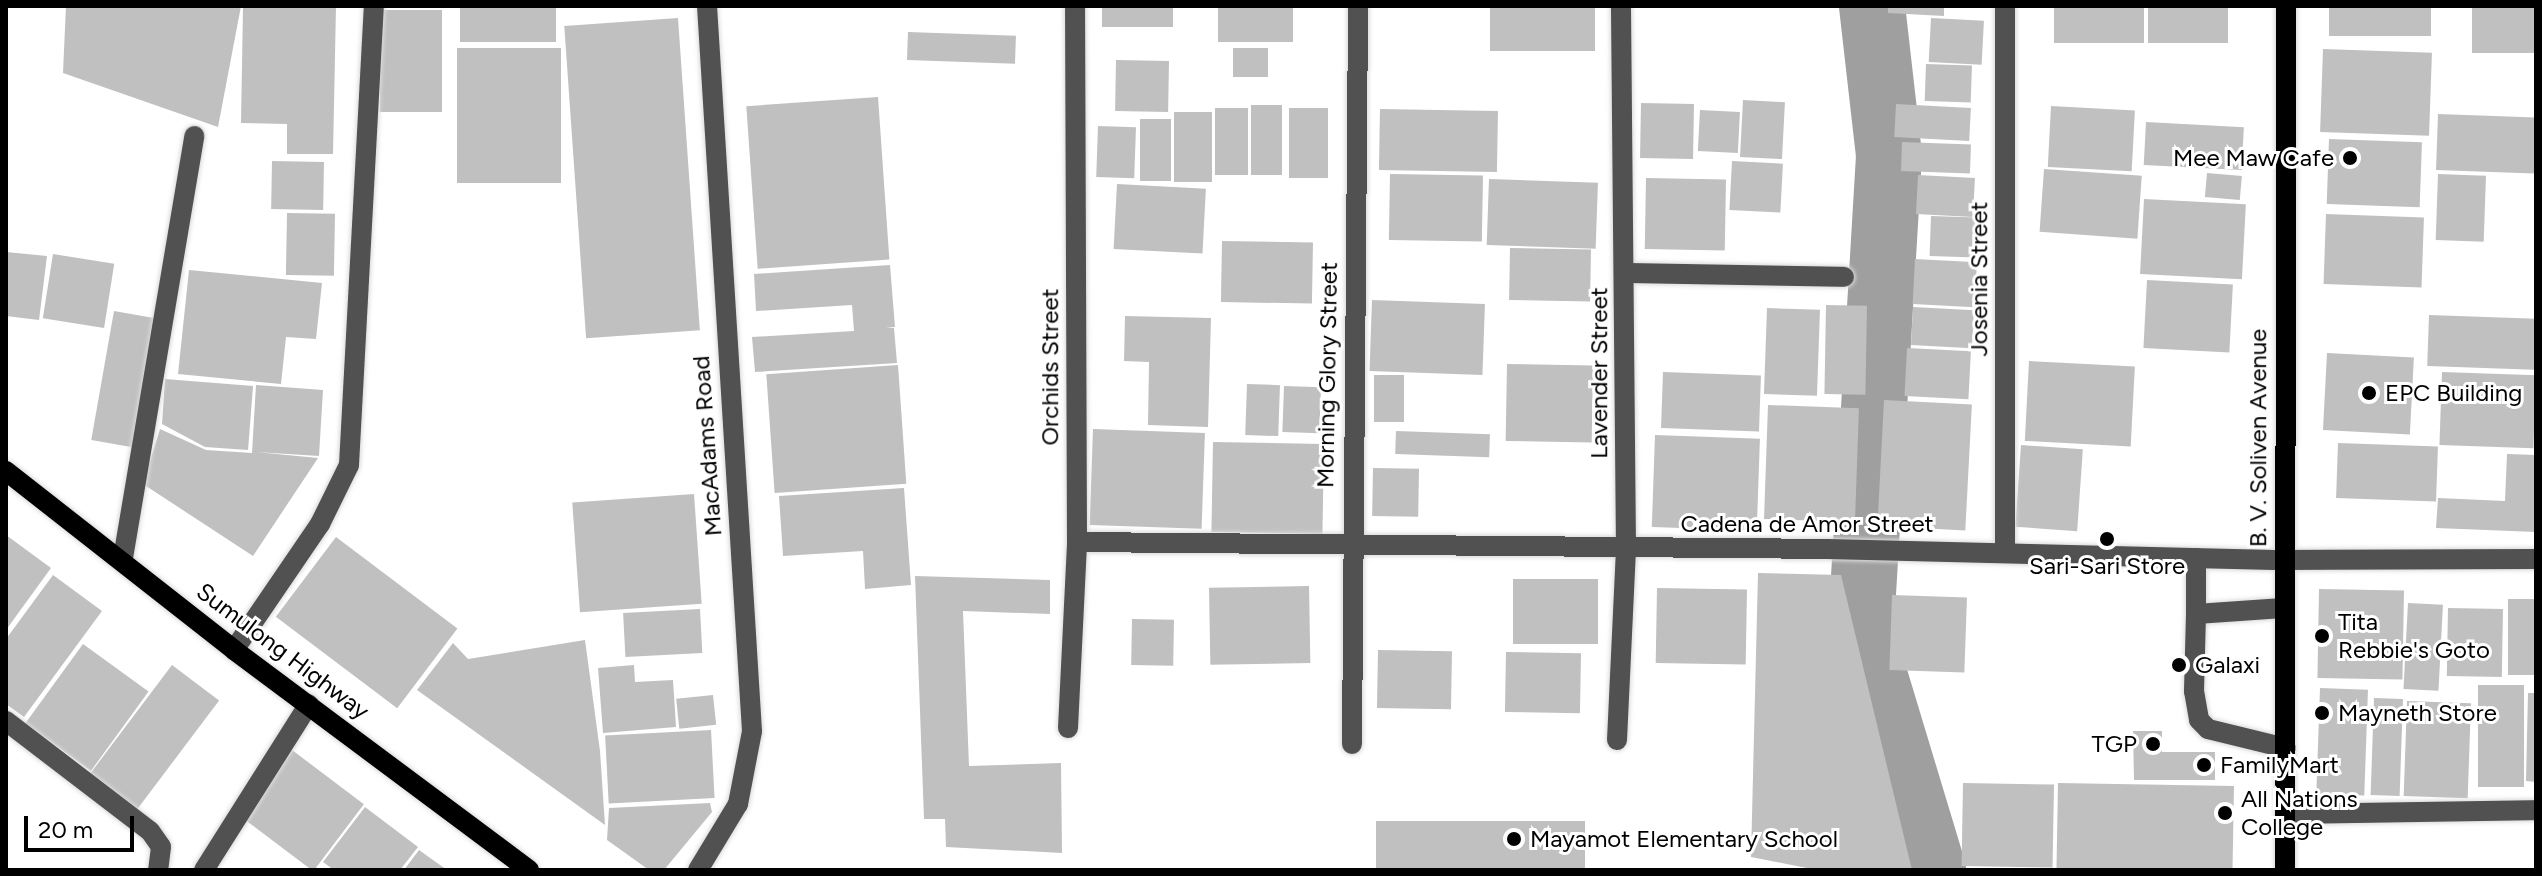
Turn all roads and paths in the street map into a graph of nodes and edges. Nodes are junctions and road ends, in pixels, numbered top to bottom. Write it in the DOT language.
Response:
graph roads {
  1 [pos="374,6"];
  2 [pos="707,6"];
  3 [pos="1075,6"];
  4 [pos="1358,6"];
  5 [pos="1621,6"];
  6 [pos="2005,6"];
  7 [pos="2286,6"];
  8 [pos="194,136"];
  9 [pos="1624,273"];
  10 [pos="1844,277"];
  11 [pos="6,471"];
  12 [pos="1077,542"];
  13 [pos="1351,547"];
  14 [pos="1626,549"];
  15 [pos="2005,552"];
  16 [pos="123,558"];
  17 [pos="2196,558"];
  18 [pos="2536,559"];
  19 [pos="2284,560"];
  20 [pos="2283,608"];
  21 [pos="2196,614"];
  22 [pos="234,650"];
  23 [pos="309,704"];
  24 [pos="6,721"];
  25 [pos="1068,728"];
  26 [pos="1617,740"];
  27 [pos="1352,744"];
  28 [pos="2286,748"];
  29 [pos="2536,810"];
  30 [pos="2286,814"];
  31 [pos="158,870"];
  32 [pos="204,870"];
  33 [pos="529,870"];
  34 [pos="698,870"];
  35 [pos="2285,870"];
  1 -- 22 [label="street"];
  2 -- 34 [label="street, MacAdams Road"];
  3 -- 12 [label="street, Orchids Street"];
  4 -- 13 [label="street, Morning Glory Street"];
  5 -- 9 [label="street, Lavender Street"];
  6 -- 15 [label="street, Josenia Street"];
  7 -- 19 [label="main road, B. V. Soliven Avenue"];
  8 -- 16 [label="street"];
  9 -- 10 [label="street"];
  9 -- 14 [label="street, Lavender Street"];
  11 -- 16 [label="main road, Sumulong Highway"];
  12 -- 13 [label="street, Cadena de Amor Street"];
  12 -- 25 [label="street, Orchids Street"];
  13 -- 14 [label="street, Cadena de Amor Street"];
  13 -- 27 [label="street, Morning Glory Street"];
  14 -- 15 [label="street, Cadena de Amor Street"];
  14 -- 26 [label="street, Lavender Street"];
  15 -- 17 [label="street, Cadena de Amor Street"];
  16 -- 22 [label="main road, Sumulong Highway"];
  17 -- 19 [label="street, Cadena de Amor Street"];
  17 -- 21 [label="street"];
  18 -- 19 [label="street, Cadena de Amor Street"];
  19 -- 20 [label="main road, B. V. Soliven Avenue"];
  20 -- 21 [label="street"];
  20 -- 28 [label="main road, B. V. Soliven Avenue"];
  21 -- 28 [label="street"];
  22 -- 23 [label="main road, Sumulong Highway"];
  23 -- 32 [label="street"];
  23 -- 33 [label="main road, Sumulong Highway"];
  24 -- 31 [label="street"];
  28 -- 30 [label="main road, B. V. Soliven Avenue"];
  29 -- 30 [label="street"];
  30 -- 35 [label="main road, B. V. Soliven Avenue"];
}
